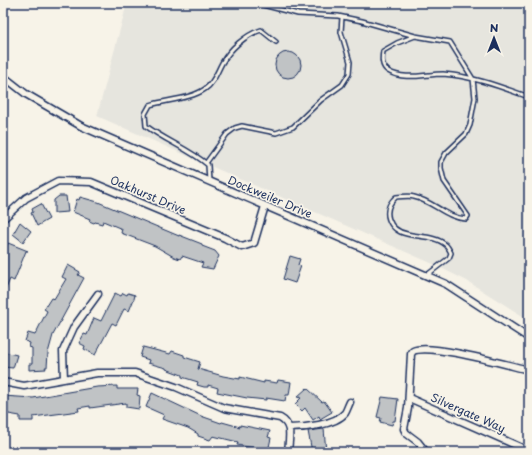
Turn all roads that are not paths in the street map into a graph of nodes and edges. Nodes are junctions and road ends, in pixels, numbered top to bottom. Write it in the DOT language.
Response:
graph roads {
  1 [pos="255,3"];
  2 [pos="342,17"];
  3 [pos="416,36"];
  4 [pos="276,42"];
  5 [pos="3,76"];
  6 [pos="473,79"];
  7 [pos="529,96"];
  8 [pos="206,163"];
  9 [pos="209,182"];
  10 [pos="265,206"];
  11 [pos="3,219"];
  12 [pos="427,276"];
  13 [pos="98,294"];
  14 [pos="529,338"];
  15 [pos="529,370"];
  16 [pos="64,379"];
  17 [pos="3,382"];
  18 [pos="409,398"];
  19 [pos="350,402"];
  20 [pos="289,428"];
  21 [pos="520,449"];
  22 [pos="288,452"];
  23 [pos="426,452"];
  1 -- 2 [label="lane"];
  2 -- 3 [label="lane"];
  2 -- 8 [label="lane"];
  3 -- 6 [label="lane"];
  3 -- 6 [label="lane"];
  4 -- 8 [label="lane"];
  5 -- 9 [label="street, Dockweiler Drive"];
  6 -- 7 [label="lane"];
  6 -- 12 [label="lane"];
  8 -- 9 [label="lane"];
  9 -- 10 [label="street, Dockweiler Drive"];
  10 -- 11 [label="street, Oakhurst Drive"];
  10 -- 12 [label="street, Dockweiler Drive"];
  12 -- 14 [label="street, Dockweiler Drive"];
  13 -- 16 [label="street"];
  15 -- 18 [label="street"];
  16 -- 17 [label="street"];
  16 -- 20 [label="street"];
  18 -- 21 [label="street, Silvergate Way"];
  18 -- 23 [label="street"];
  19 -- 20 [label="street"];
  20 -- 22 [label="street"];
}
